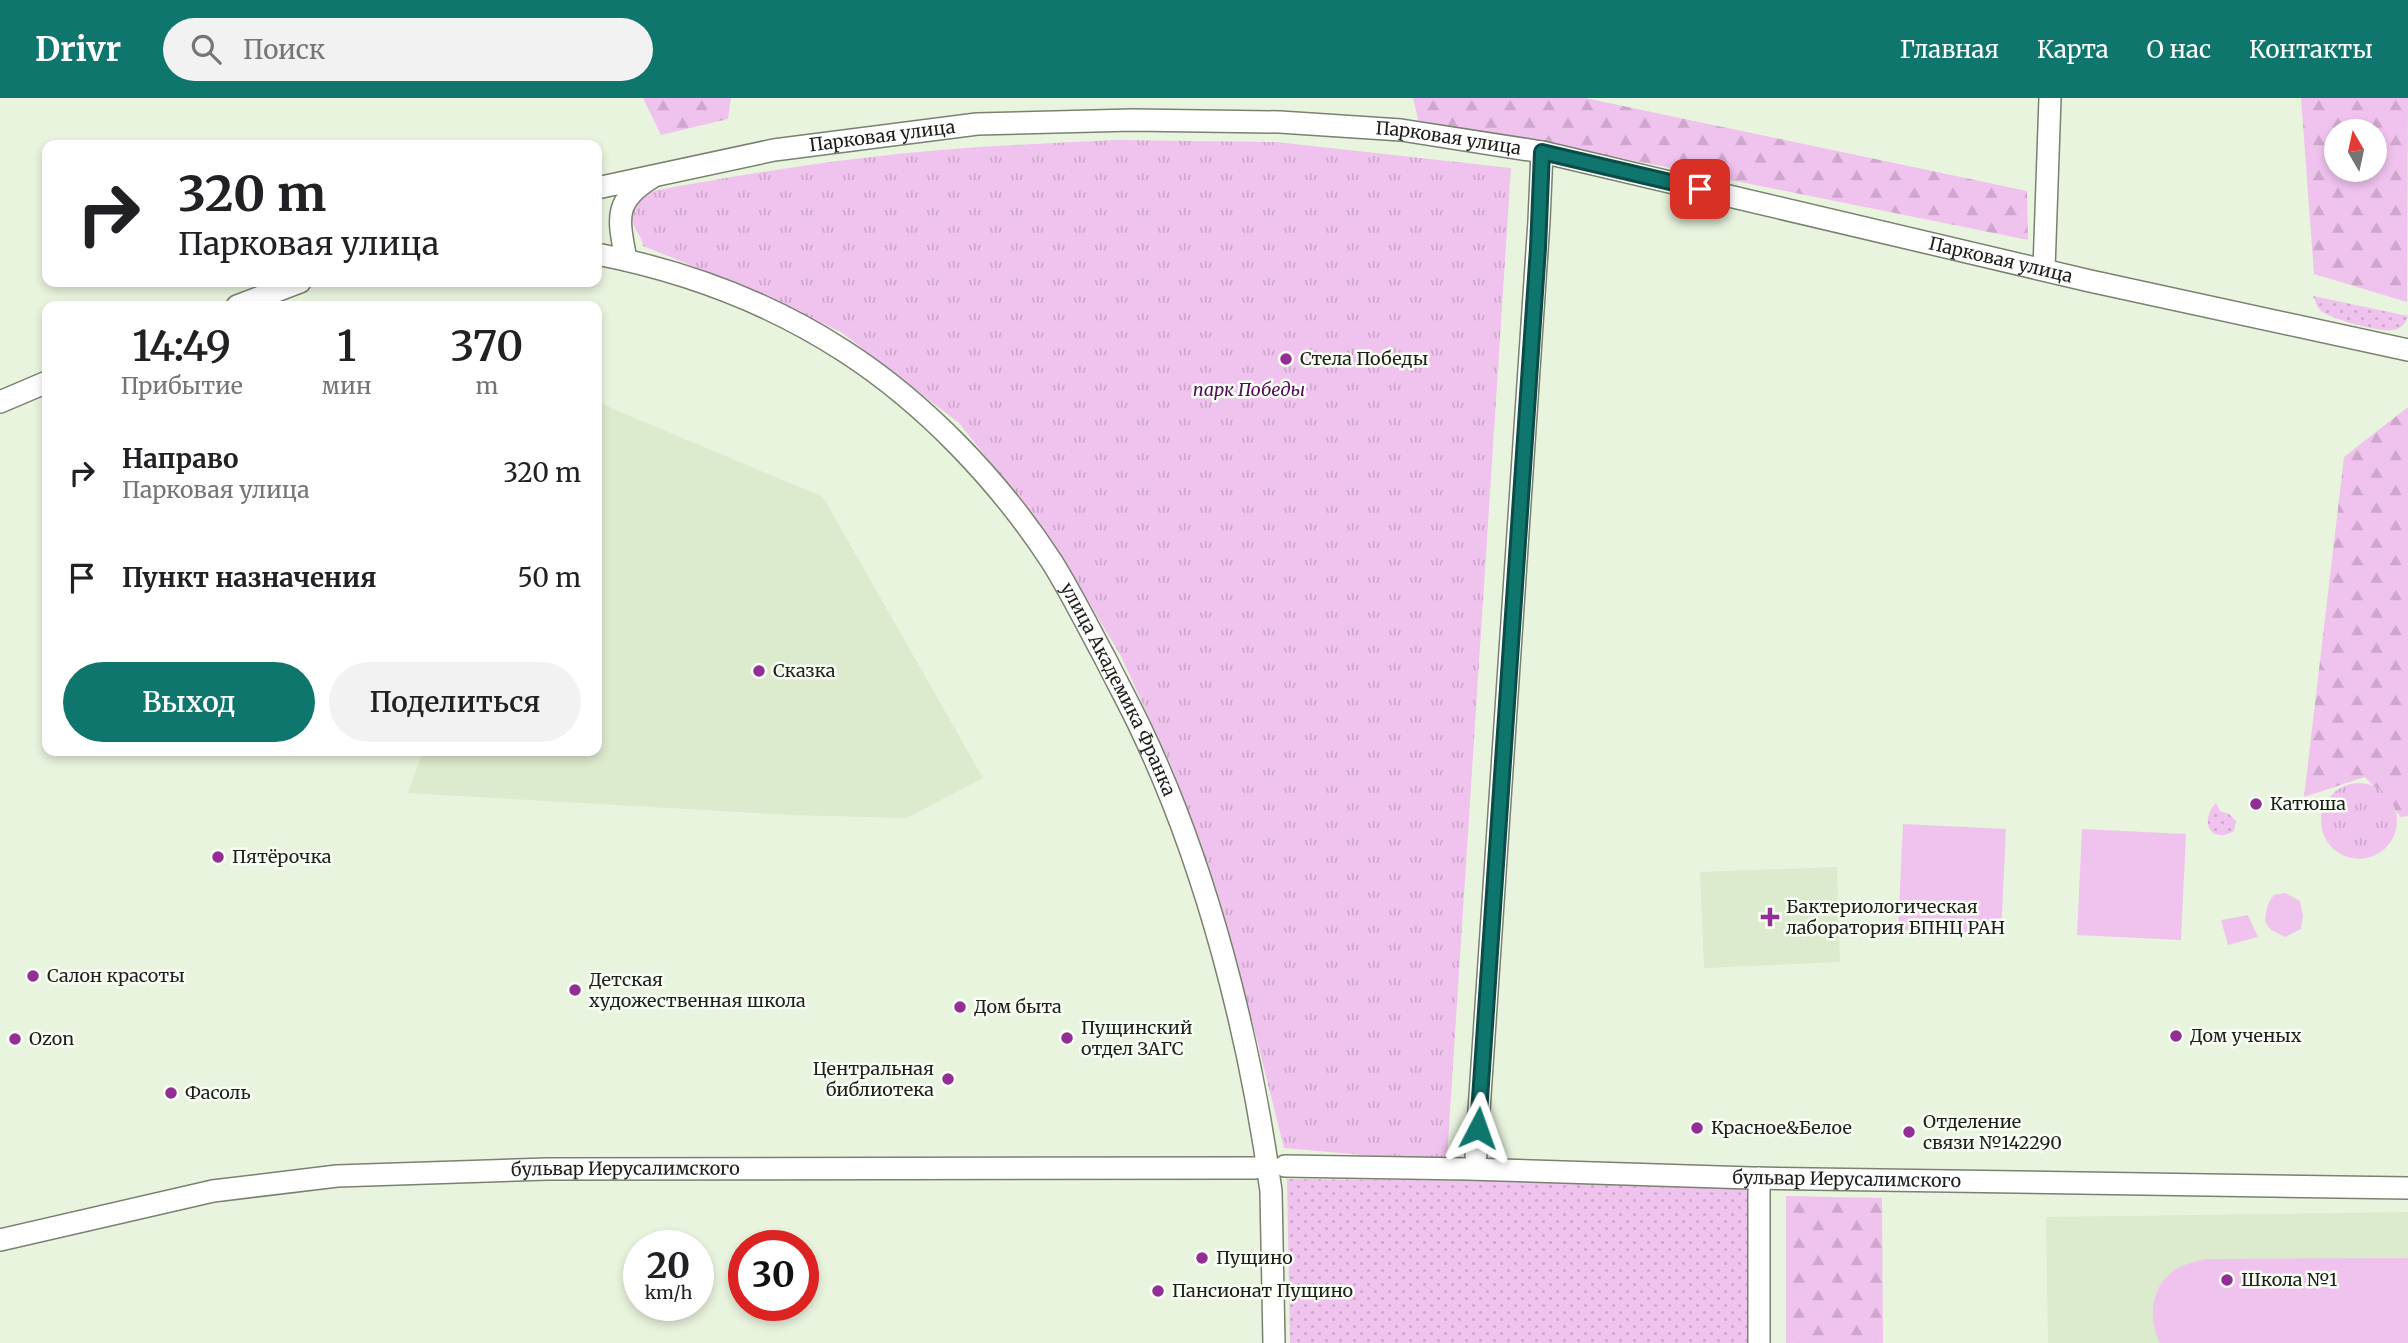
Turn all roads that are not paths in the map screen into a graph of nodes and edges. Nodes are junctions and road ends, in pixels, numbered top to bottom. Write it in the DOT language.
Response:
graph roads {
  1 [pos="2049,98"];
  2 [pos="1542,152"];
  3 [pos="660,173"];
  4 [pos="602,187"];
  5 [pos="602,255"];
  6 [pos="626,260"];
  7 [pos="2044,269"];
  8 [pos="287,287"];
  9 [pos="250,301"];
  10 [pos="2408,350"];
  11 [pos="42,384"];
  12 [pos="0,402"];
  13 [pos="1476,1155"];
  14 [pos="1285,1166"];
  15 [pos="1255,1168"];
  16 [pos="1759,1178"];
  17 [pos="2408,1188"];
  18 [pos="0,1240"];
  19 [pos="1274,1343"];
  20 [pos="1759,1343"];
  1 -- 7 [label="street"];
  2 -- 3 [label="street, Парковая улица"];
  2 -- 7 [label="street, Парковая улица"];
  2 -- 13 [label="street"];
  3 -- 4 [label="street, Парковая улица"];
  3 -- 6 [label="street"];
  5 -- 6 [label="street, улица Академика Франка"];
  6 -- 19 [label="street, улица Академика Франка"];
  7 -- 10 [label="street, Парковая улица"];
  8 -- 9 [label="street"];
  11 -- 12 [label="street"];
  14 -- 16 [label="street, бульвар Иерусалимского"];
  15 -- 18 [label="street, бульвар Иерусалимского"];
  16 -- 17 [label="street, бульвар Иерусалимского"];
  16 -- 20 [label="street"];
}
